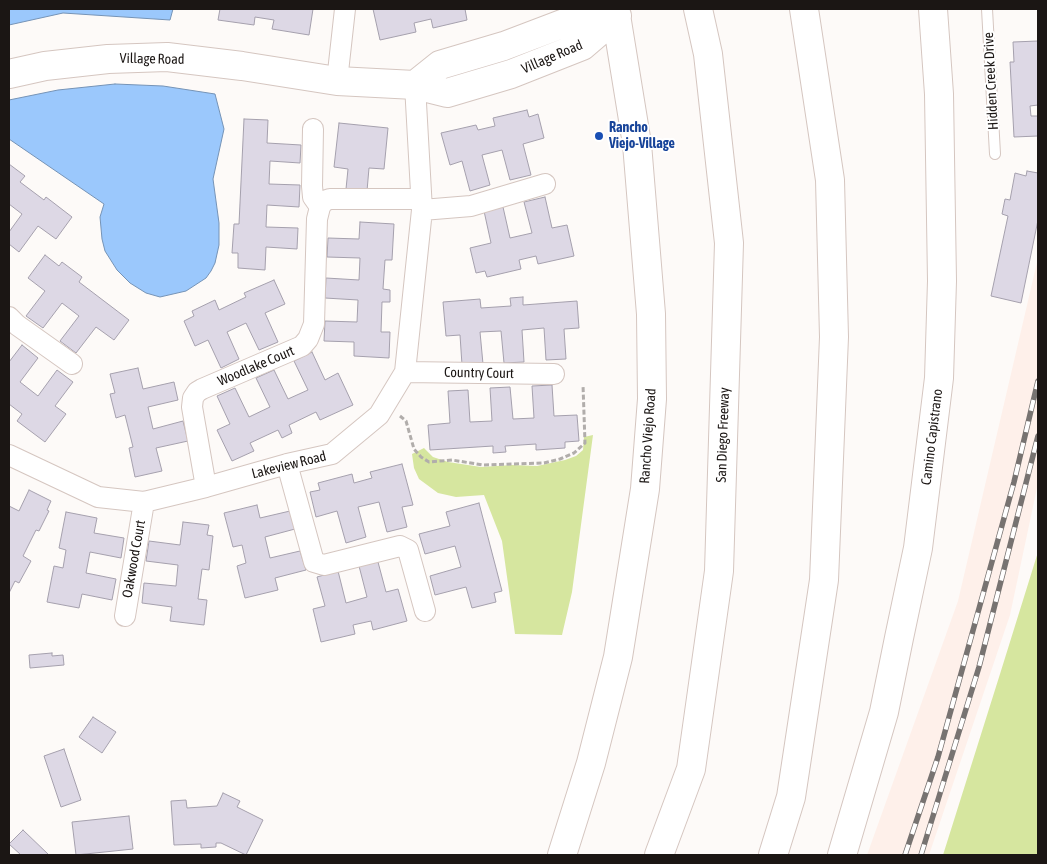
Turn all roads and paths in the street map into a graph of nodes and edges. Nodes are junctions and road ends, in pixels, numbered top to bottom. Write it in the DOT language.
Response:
graph roads {
  1 [pos="345,9"];
  2 [pos="698,9"];
  3 [pos="804,9"];
  4 [pos="933,9"];
  5 [pos="988,9"];
  6 [pos="616,12"];
  7 [pos="9,74"];
  8 [pos="337,81"];
  9 [pos="415,85"];
  10 [pos="313,129"];
  11 [pos="995,154"];
  12 [pos="545,184"];
  13 [pos="421,204"];
  14 [pos="320,207"];
  15 [pos="9,317"];
  16 [pos="72,364"];
  17 [pos="405,372"];
  18 [pos="554,374"];
  19 [pos="583,385"];
  20 [pos="386,405"];
  21 [pos="9,455"];
  22 [pos="287,464"];
  23 [pos="206,487"];
  24 [pos="144,502"];
  25 [pos="425,611"];
  26 [pos="125,616"];
  27 [pos="562,855"];
  28 [pos="659,855"];
  29 [pos="773,855"];
  30 [pos="842,855"];
  1 -- 8 [label="street"];
  2 -- 28 [label="main road, San Diego Freeway"];
  3 -- 29 [label="main road"];
  4 -- 30 [label="main road, Camino Capistrano"];
  5 -- 11 [label="lane, Hidden Creek Drive"];
  6 -- 9 [label="main road, Village Road"];
  6 -- 27 [label="main road, Rancho Viejo Road"];
  7 -- 8 [label="main road, Village Road"];
  8 -- 9 [label="main road, Village Road"];
  9 -- 13 [label="street, Lakeview Road"];
  10 -- 14 [label="street, Woodlake Court"];
  12 -- 13 [label="street"];
  13 -- 14 [label="street"];
  13 -- 17 [label="street, Lakeview Road"];
  14 -- 23 [label="street, Woodlake Court"];
  15 -- 16 [label="street"];
  17 -- 18 [label="street, Country Court"];
  17 -- 20 [label="street, Lakeview Road"];
  19 -- 20 [label="path"];
  20 -- 22 [label="street, Lakeview Road"];
  21 -- 24 [label="street, Lakeview Road"];
  22 -- 23 [label="street, Lakeview Road"];
  22 -- 25 [label="street"];
  23 -- 24 [label="street, Lakeview Road"];
  24 -- 26 [label="street, Oakwood Court"];
}
